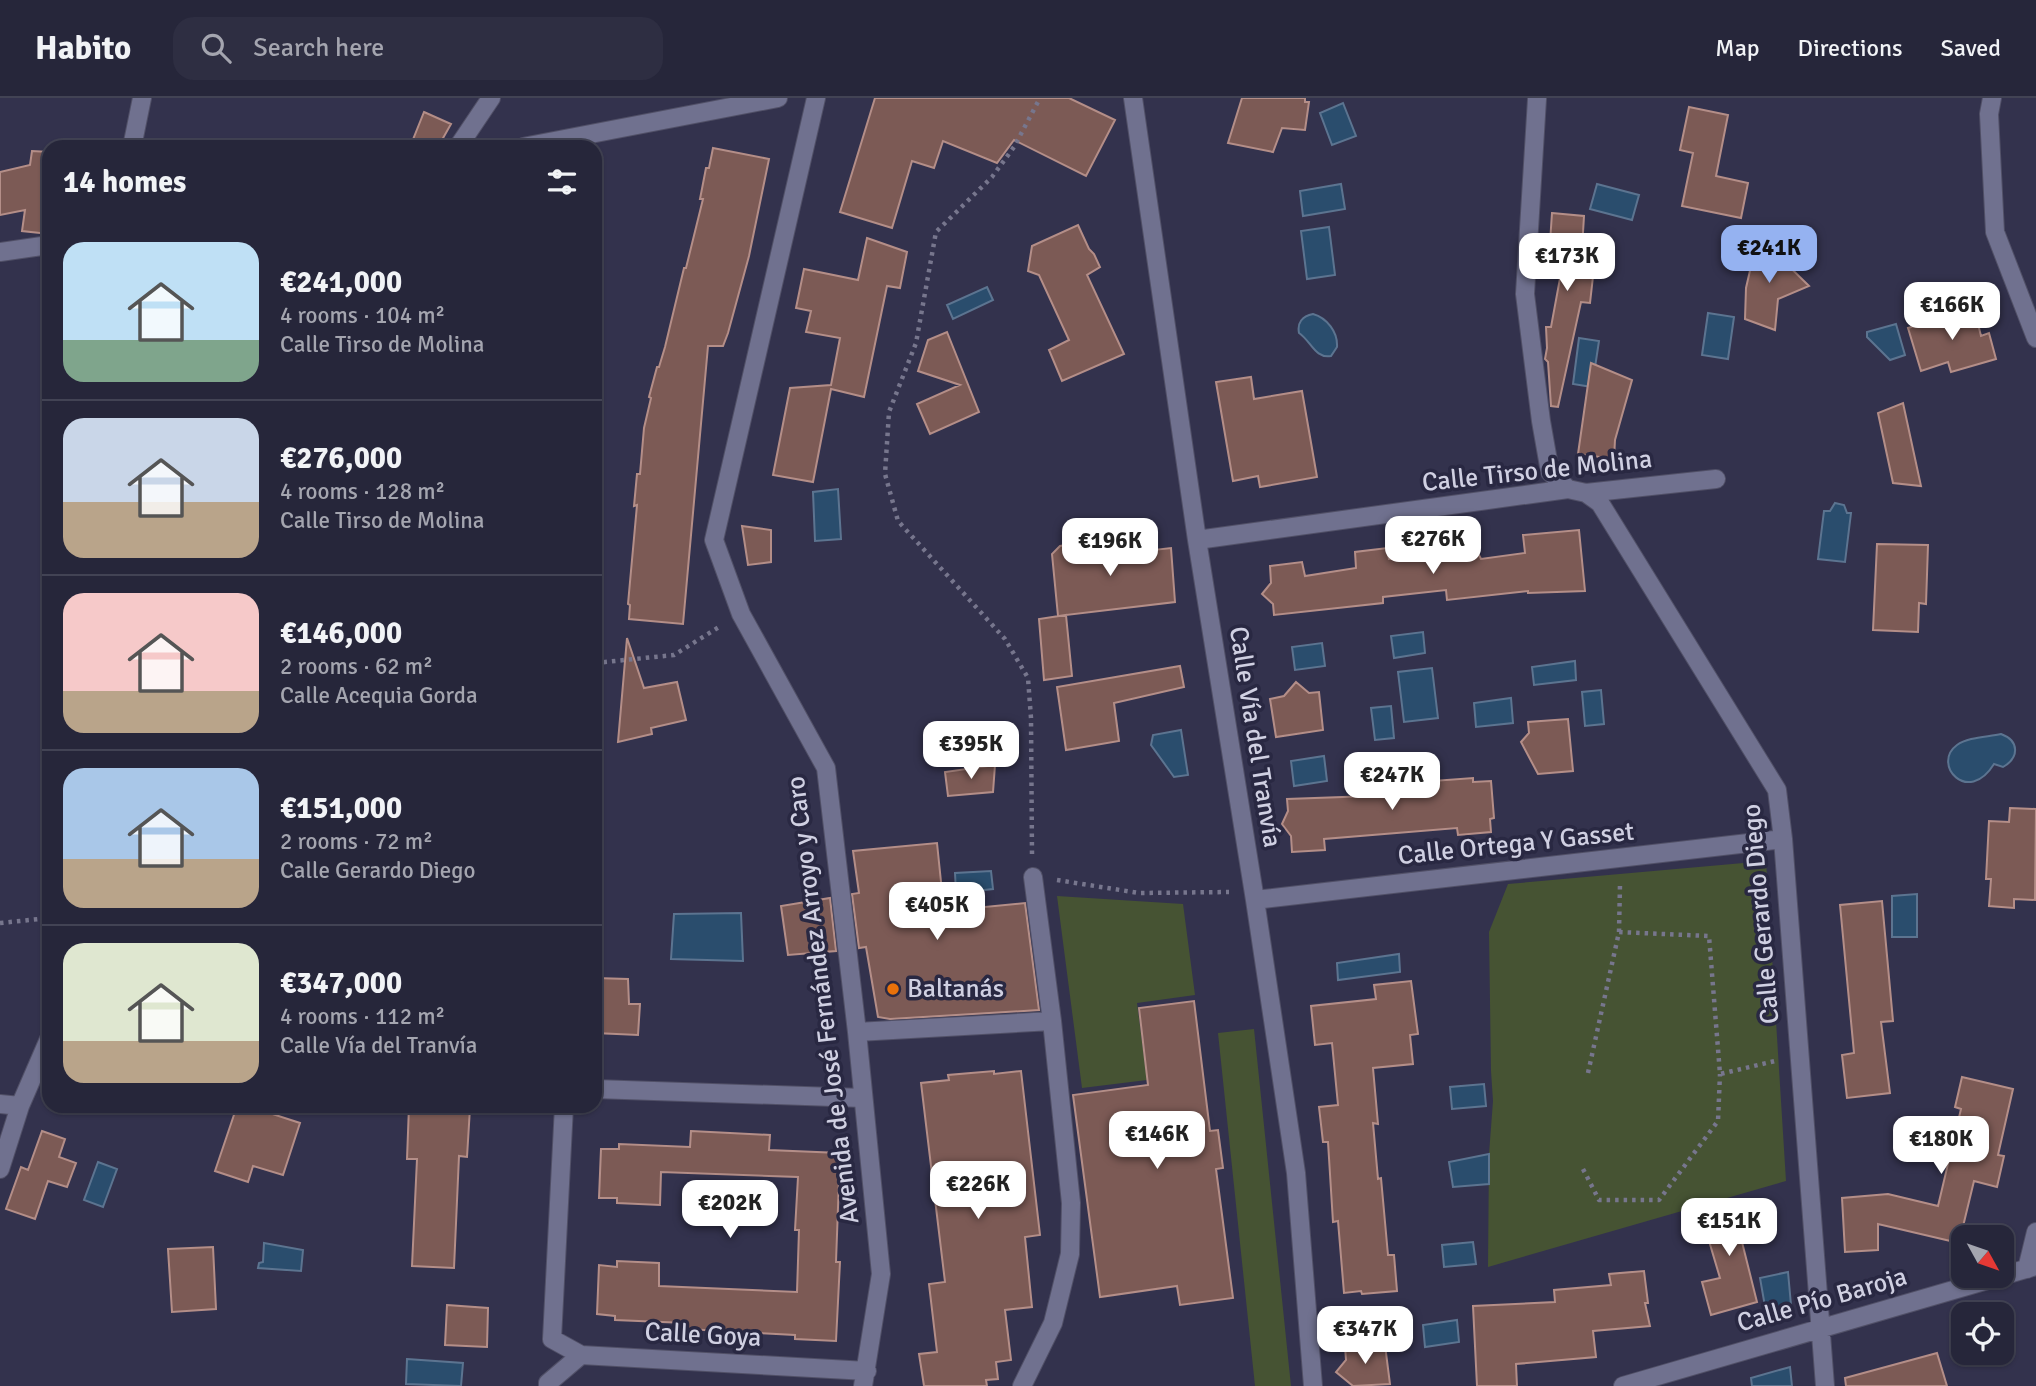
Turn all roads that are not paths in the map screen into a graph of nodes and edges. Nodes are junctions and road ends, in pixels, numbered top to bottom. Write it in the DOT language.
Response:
graph roads {
  1 [pos="142,98"];
  2 [pos="491,98"];
  3 [pos="778,98"];
  4 [pos="816,98"];
  5 [pos="1133,98"];
  6 [pos="1992,98"];
  7 [pos="1537,99"];
  8 [pos="133,140"];
  9 [pos="463,140"];
  10 [pos="559,140"];
  11 [pos="42,246"];
  12 [pos="0,252"];
  13 [pos="2036,338"];
  14 [pos="1716,479"];
  15 [pos="1577,491"];
  16 [pos="1197,540"];
  17 [pos="1783,839"];
  18 [pos="1032,877"];
  19 [pos="1254,896"];
  20 [pos="1052,1021"];
  21 [pos="857,1032"];
  22 [pos="42,1055"];
  23 [pos="602,1089"];
  24 [pos="863,1098"];
  25 [pos="0,1104"];
  26 [pos="20,1106"];
  27 [pos="564,1113"];
  28 [pos="0,1169"];
  29 [pos="2036,1232"];
  30 [pos="2032,1268"];
  31 [pos="1821,1328"];
  32 [pos="581,1355"];
  33 [pos="865,1378"];
  34 [pos="548,1386"];
  35 [pos="1022,1386"];
  36 [pos="1313,1386"];
  37 [pos="1623,1386"];
  38 [pos="1825,1386"];
  1 -- 8 [label="street"];
  2 -- 9 [label="street"];
  3 -- 10 [label="street"];
  4 -- 21 [label="street, Avenida de José Fernández Arroyo y Caro"];
  5 -- 16 [label="street, Calle Vía del Tranvía"];
  6 -- 13 [label="street"];
  7 -- 15 [label="street, Calle Gerardo Diego"];
  11 -- 12 [label="street"];
  14 -- 15 [label="street, Calle Tirso de Molina"];
  15 -- 16 [label="street, Calle Tirso de Molina"];
  15 -- 17 [label="street, Calle Gerardo Diego"];
  16 -- 19 [label="street, Calle Vía del Tranvía"];
  17 -- 19 [label="street, Calle Ortega Y Gasset"];
  17 -- 31 [label="street, Calle Gerardo Diego"];
  18 -- 20 [label="street"];
  19 -- 36 [label="street, Calle Vía del Tranvía"];
  20 -- 21 [label="street"];
  20 -- 35 [label="street"];
  21 -- 24 [label="street, Avenida de José Fernández Arroyo y Caro"];
  22 -- 26 [label="street"];
  23 -- 24 [label="street"];
  24 -- 33 [label="street, Avenida de José Fernández Arroyo y Caro"];
  25 -- 26 [label="street"];
  26 -- 28 [label="street"];
  27 -- 32 [label="street"];
  29 -- 30 [label="street"];
  30 -- 31 [label="street, Calle Pío Baroja"];
  31 -- 37 [label="street, Calle Pío Baroja"];
  31 -- 38 [label="street, Calle Gerardo Diego"];
  32 -- 33 [label="street, Calle Goya"];
  32 -- 34 [label="street"];
}
